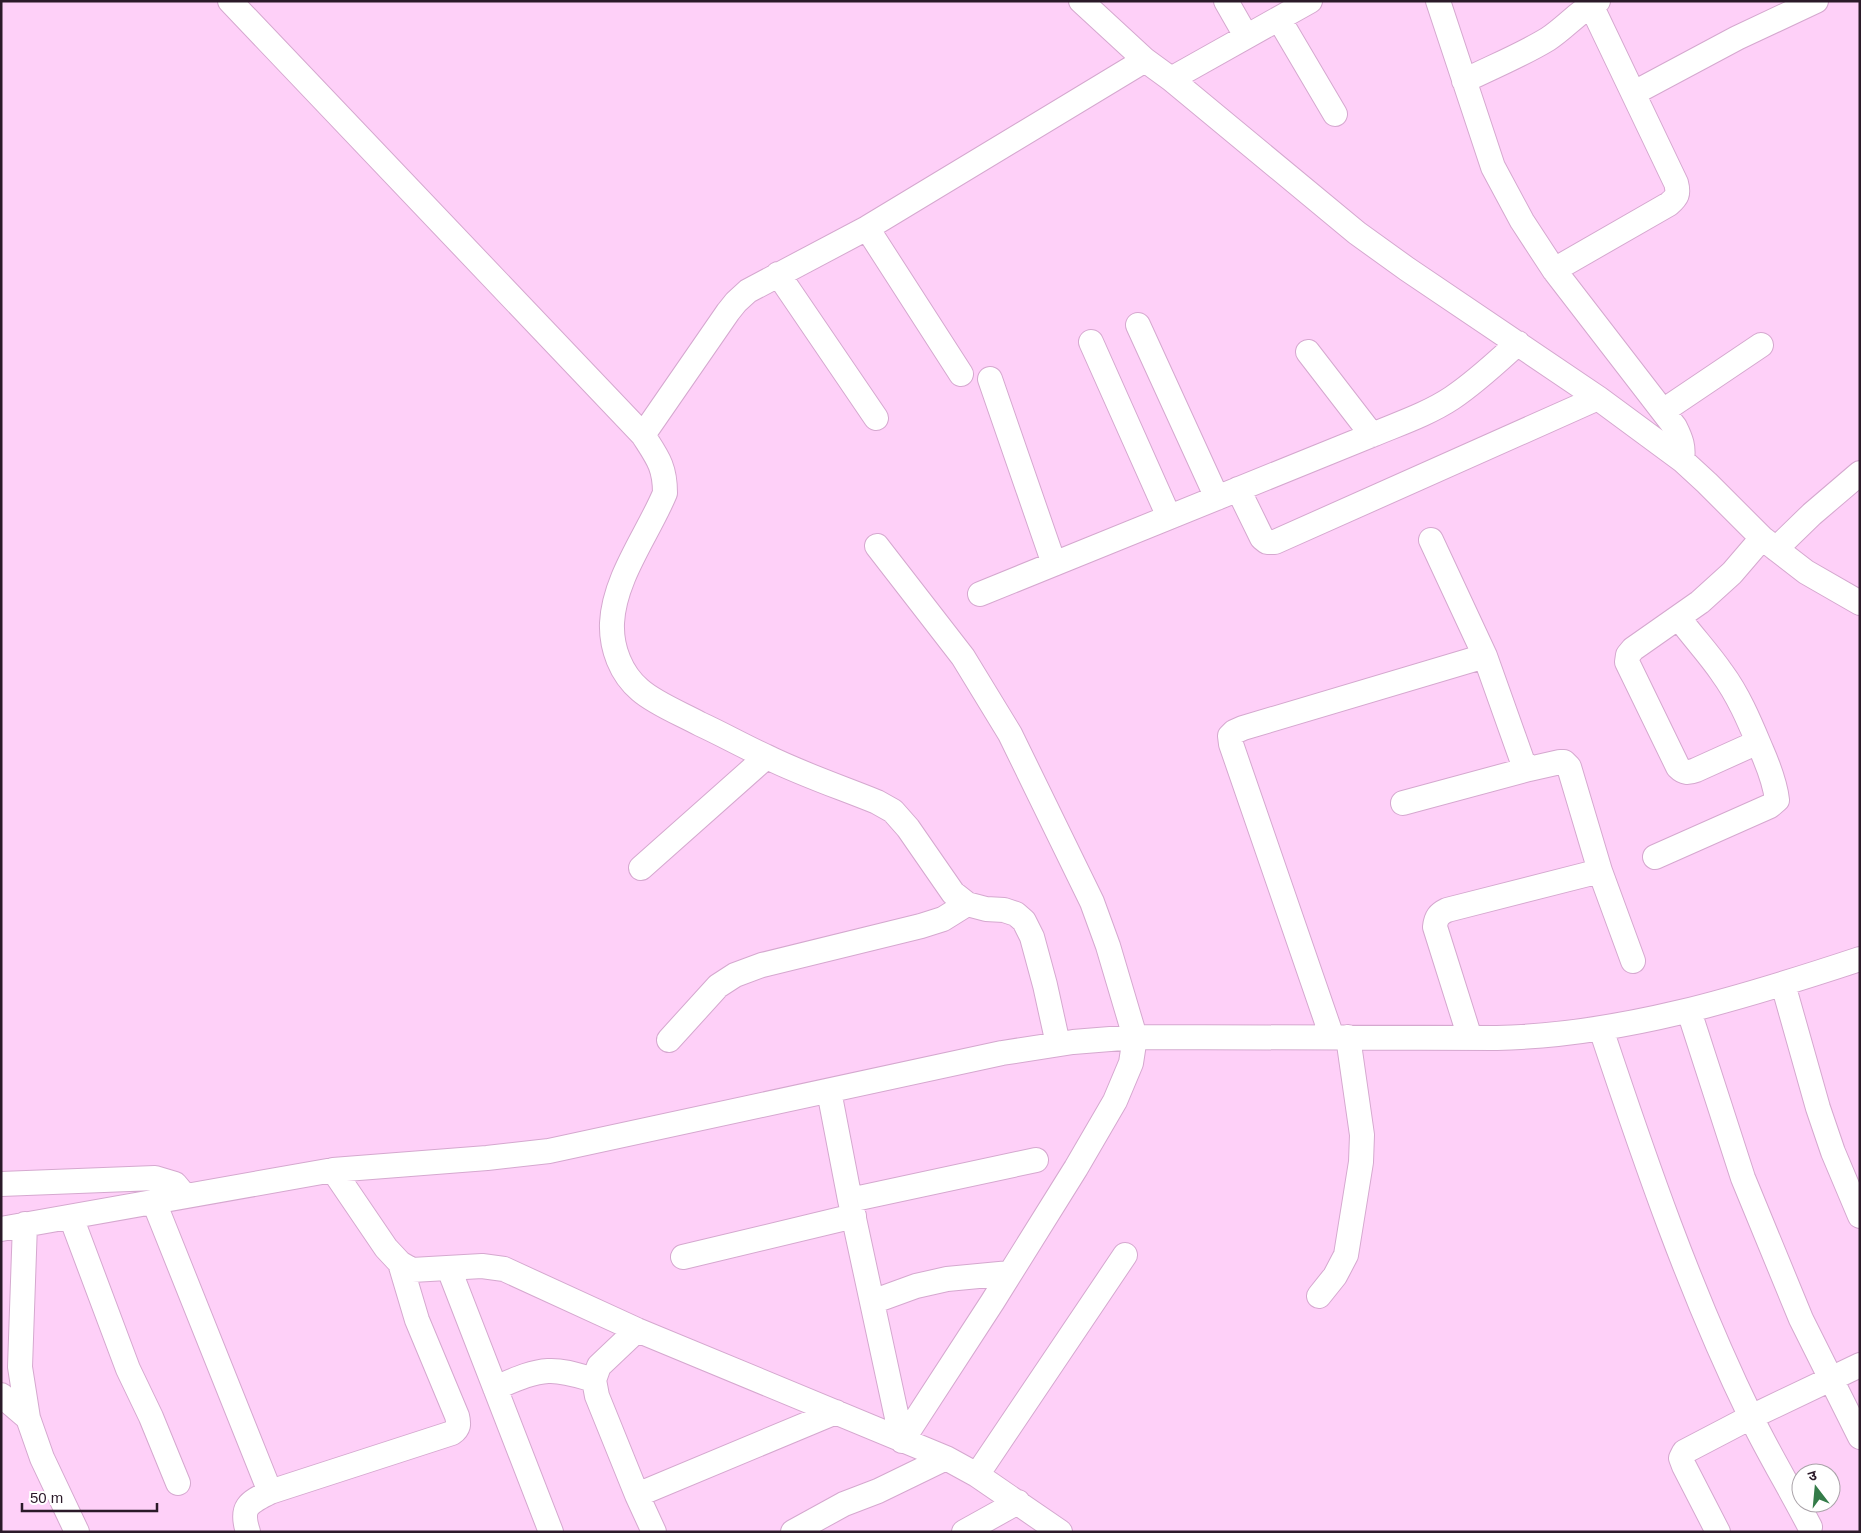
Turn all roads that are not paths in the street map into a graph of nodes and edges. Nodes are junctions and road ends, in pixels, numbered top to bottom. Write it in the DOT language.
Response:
graph roads {
  1 [pos="1081,1"];
  2 [pos="1226,1"];
  3 [pos="1310,1"];
  4 [pos="1438,1"];
  5 [pos="1816,1"];
  6 [pos="232,2"];
  7 [pos="1594,3"];
  8 [pos="1279,19"];
  9 [pos="1246,36"];
  10 [pos="1145,60"];
  11 [pos="1171,79"];
  12 [pos="1464,81"];
  13 [pos="1634,93"];
  14 [pos="1335,114"];
  15 [pos="867,228"];
  16 [pos="1554,270"];
  17 [pos="778,274"];
  18 [pos="1138,325"];
  19 [pos="1091,342"];
  20 [pos="1518,343"];
  21 [pos="1762,346"];
  22 [pos="1308,352"];
  23 [pos="961,374"];
  24 [pos="990,379"];
  25 [pos="1598,398"];
  26 [pos="1663,411"];
  27 [pos="876,418"];
  28 [pos="643,435"];
  29 [pos="1372,435"];
  30 [pos="1682,460"];
  31 [pos="1860,473"];
  32 [pos="1228,493"];
  33 [pos="1169,517"];
  34 [pos="1431,540"];
  35 [pos="1769,544"];
  36 [pos="878,546"];
  37 [pos="1054,564"];
  38 [pos="980,594"];
  39 [pos="1860,604"];
  40 [pos="1679,618"];
  41 [pos="1485,656"];
  42 [pos="1758,742"];
  43 [pos="766,757"];
  44 [pos="1529,769"];
  45 [pos="1403,803"];
  46 [pos="1655,857"];
  47 [pos="641,868"];
  48 [pos="1600,872"];
  49 [pos="967,904"];
  50 [pos="1860,959"];
  51 [pos="1634,961"];
  52 [pos="1783,984"];
  53 [pos="1689,1011"];
  54 [pos="1602,1029"];
  55 [pos="1135,1037"];
  56 [pos="1340,1037"];
  57 [pos="1470,1038"];
  58 [pos="669,1040"];
  59 [pos="1058,1044"];
  60 [pos="829,1091"];
  61 [pos="1036,1160"];
  62 [pos="334,1170"];
  63 [pos="1,1184"];
  64 [pos="185,1196"];
  65 [pos="154,1202"];
  66 [pos="852,1208"];
  67 [pos="1860,1216"];
  68 [pos="71,1217"];
  69 [pos="25,1224"];
  70 [pos="1,1229"];
  71 [pos="1125,1255"];
  72 [pos="683,1257"];
  73 [pos="400,1263"];
  74 [pos="449,1269"];
  75 [pos="1010,1273"];
  76 [pos="1319,1296"];
  77 [pos="872,1302"];
  78 [pos="637,1330"];
  79 [pos="1860,1365"];
  80 [pos="1831,1379"];
  81 [pos="594,1380"];
  82 [pos="496,1388"];
  83 [pos="1,1395"];
  84 [pos="836,1412"];
  85 [pos="1751,1417"];
  86 [pos="28,1418"];
  87 [pos="1860,1436"];
  88 [pos="902,1441"];
  89 [pos="946,1458"];
  90 [pos="976,1475"];
  91 [pos="178,1484"];
  92 [pos="270,1492"];
  93 [pos="637,1495"];
  94 [pos="1018,1502"];
  95 [pos="1810,1526"];
  96 [pos="1052,1528"];
  97 [pos="77,1532"];
  98 [pos="248,1532"];
  99 [pos="551,1532"];
  100 [pos="654,1532"];
  101 [pos="793,1532"];
  102 [pos="964,1532"];
  103 [pos="1718,1532"];
  1 -- 10 [label="street"];
  2 -- 9 [label="street"];
  3 -- 8 [label="street"];
  4 -- 12 [label="street"];
  5 -- 13 [label="street"];
  6 -- 28 [label="street"];
  7 -- 12 [label="street"];
  7 -- 13 [label="street"];
  8 -- 9 [label="street"];
  8 -- 14 [label="street"];
  9 -- 11 [label="street"];
  10 -- 11 [label="street"];
  10 -- 15 [label="street"];
  11 -- 20 [label="street"];
  12 -- 16 [label="street"];
  13 -- 16 [label="street"];
  15 -- 17 [label="street"];
  15 -- 23 [label="street"];
  16 -- 26 [label="street"];
  17 -- 27 [label="street"];
  17 -- 28 [label="street"];
  18 -- 32 [label="street"];
  19 -- 33 [label="street"];
  20 -- 25 [label="street"];
  20 -- 29 [label="street"];
  21 -- 26 [label="street"];
  22 -- 29 [label="street"];
  24 -- 37 [label="street"];
  25 -- 30 [label="street"];
  25 -- 32 [label="street"];
  26 -- 30 [label="street"];
  28 -- 43 [label="street"];
  29 -- 32 [label="street"];
  30 -- 35 [label="street"];
  31 -- 35 [label="street"];
  32 -- 33 [label="street"];
  33 -- 37 [label="street"];
  34 -- 41 [label="street"];
  35 -- 39 [label="street"];
  35 -- 40 [label="street"];
  36 -- 55 [label="street"];
  37 -- 38 [label="street"];
  40 -- 42 [label="street"];
  40 -- 42 [label="street"];
  41 -- 44 [label="street"];
  41 -- 56 [label="street"];
  42 -- 46 [label="street"];
  43 -- 47 [label="street"];
  43 -- 49 [label="street"];
  44 -- 45 [label="street"];
  44 -- 48 [label="street"];
  48 -- 51 [label="street"];
  48 -- 57 [label="street"];
  49 -- 58 [label="street"];
  49 -- 59 [label="street"];
  50 -- 52 [label="street"];
  52 -- 53 [label="street"];
  52 -- 67 [label="street"];
  53 -- 54 [label="street"];
  53 -- 80 [label="street"];
  54 -- 57 [label="street"];
  54 -- 85 [label="street"];
  55 -- 56 [label="street"];
  55 -- 59 [label="street"];
  55 -- 75 [label="street"];
  56 -- 57 [label="street"];
  56 -- 76 [label="street"];
  59 -- 60 [label="street"];
  60 -- 62 [label="street"];
  60 -- 66 [label="street"];
  61 -- 66 [label="street"];
  62 -- 64 [label="street"];
  62 -- 73 [label="street"];
  63 -- 64 [label="street"];
  64 -- 65 [label="street"];
  65 -- 68 [label="street"];
  65 -- 92 [label="street"];
  66 -- 72 [label="street"];
  66 -- 77 [label="street"];
  68 -- 69 [label="street"];
  68 -- 91 [label="street"];
  69 -- 70 [label="street"];
  69 -- 86 [label="street"];
  71 -- 90 [label="street"];
  73 -- 74 [label="street"];
  73 -- 92 [label="street"];
  74 -- 78 [label="street"];
  74 -- 82 [label="street"];
  75 -- 77 [label="street"];
  75 -- 88 [label="street"];
  77 -- 88 [label="street"];
  78 -- 81 [label="street"];
  78 -- 84 [label="street"];
  79 -- 80 [label="street"];
  80 -- 85 [label="street"];
  80 -- 87 [label="street"];
  81 -- 82 [label="street"];
  81 -- 93 [label="street"];
  82 -- 99 [label="street"];
  83 -- 86 [label="street"];
  84 -- 88 [label="street"];
  84 -- 93 [label="street"];
  85 -- 95 [label="street"];
  85 -- 103 [label="street"];
  86 -- 97 [label="street"];
  88 -- 89 [label="street"];
  89 -- 90 [label="street"];
  89 -- 101 [label="street"];
  90 -- 94 [label="street"];
  92 -- 98 [label="street"];
  93 -- 100 [label="street"];
  94 -- 96 [label="street"];
  94 -- 102 [label="street"];
}
